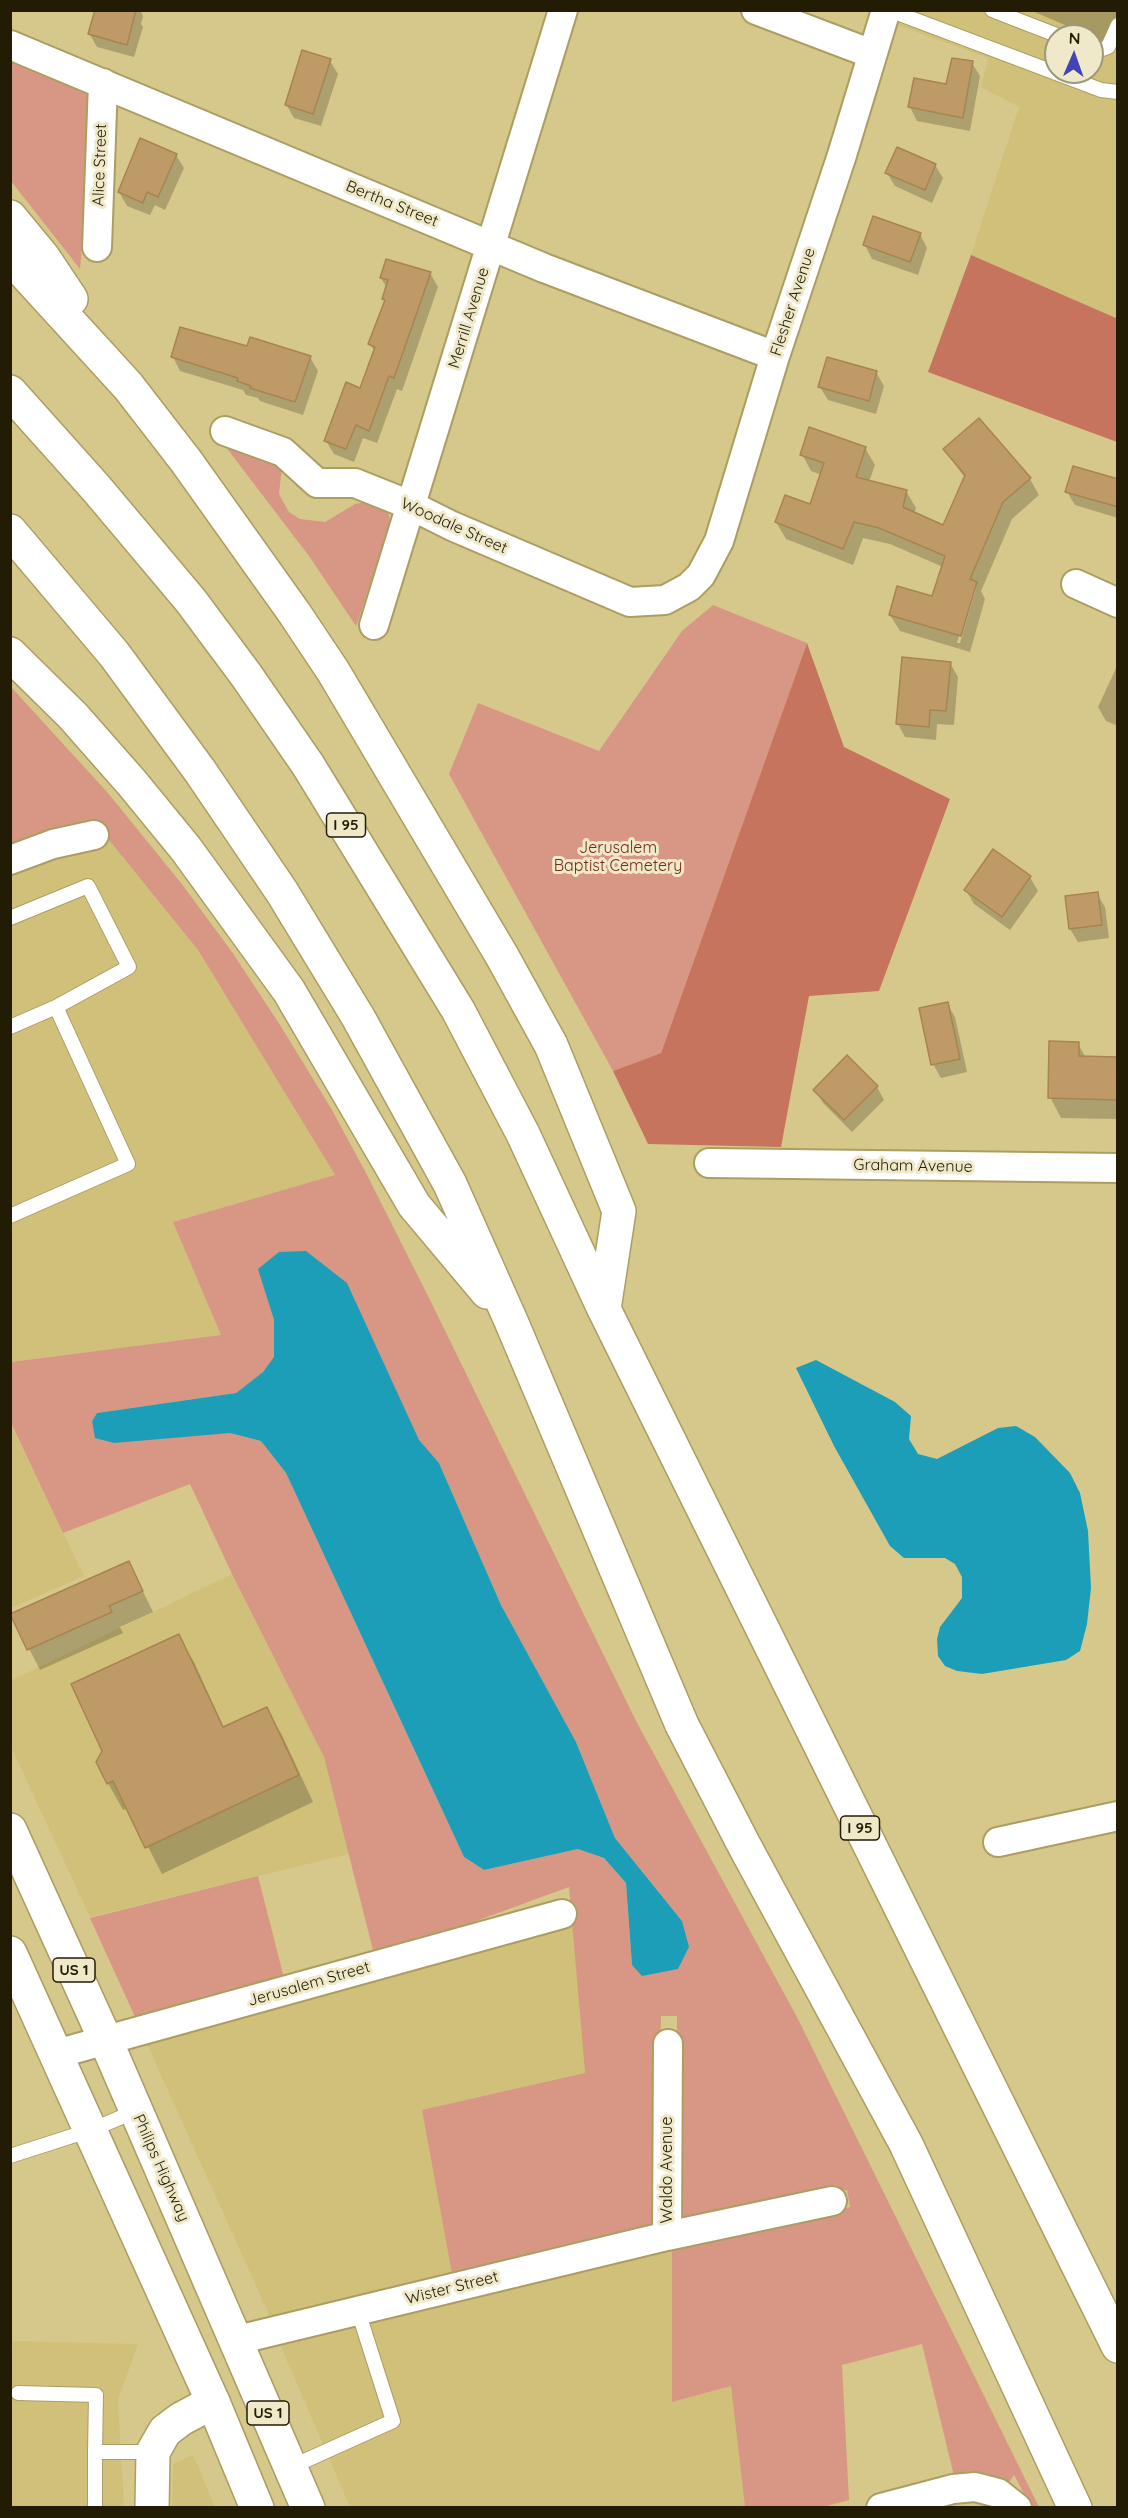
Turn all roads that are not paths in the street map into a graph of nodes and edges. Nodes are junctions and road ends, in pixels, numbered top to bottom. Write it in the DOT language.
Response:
graph roads {
  1 [pos="563,10"];
  2 [pos="756,10"];
  3 [pos="888,10"];
  4 [pos="992,10"];
  5 [pos="1118,25"];
  6 [pos="1044,30"];
  7 [pos="10,45"];
  8 [pos="1104,48"];
  9 [pos="872,54"];
  10 [pos="103,83"];
  11 [pos="1118,92"];
  12 [pos="10,217"];
  13 [pos="491,245"];
  14 [pos="97,247"];
  15 [pos="10,257"];
  16 [pos="775,356"];
  17 [pos="128,386"];
  18 [pos="10,392"];
  19 [pos="225,431"];
  20 [pos="410,505"];
  21 [pos="10,531"];
  22 [pos="1077,584"];
  23 [pos="688,587"];
  24 [pos="1118,603"];
  25 [pos="374,625"];
  26 [pos="10,654"];
  27 [pos="94,835"];
  28 [pos="10,860"];
  29 [pos="10,918"];
  30 [pos="56,1006"];
  31 [pos="10,1027"];
  32 [pos="709,1163"];
  33 [pos="1118,1168"];
  34 [pos="10,1216"];
  35 [pos="604,1309"];
  36 [pos="511,1321"];
  37 [pos="1118,1816"];
  38 [pos="10,1830"];
  39 [pos="998,1842"];
  40 [pos="562,1914"];
  41 [pos="10,1953"];
  42 [pos="106,2041"];
  43 [pos="668,2044"];
  44 [pos="56,2054"];
  45 [pos="136,2111"];
  46 [pos="91,2130"];
  47 [pos="10,2156"];
  48 [pos="832,2200"];
  49 [pos="667,2236"];
  50 [pos="358,2311"];
  51 [pos="237,2340"];
  52 [pos="1118,2346"];
  53 [pos="18,2393"];
  54 [pos="213,2402"];
  55 [pos="95,2452"];
  56 [pos="153,2452"];
  57 [pos="291,2468"];
  58 [pos="1007,2500"];
  59 [pos="95,2508"];
  60 [pos="152,2508"];
  61 [pos="257,2508"];
  62 [pos="308,2508"];
  63 [pos="881,2508"];
  64 [pos="1075,2508"];
  1 -- 13 [label="street, Merrill Avenue"];
  2 -- 9 [label="street"];
  3 -- 9 [label="street, Flesher Avenue"];
  3 -- 11 [label="lane"];
  4 -- 6 [label="lane"];
  5 -- 8 [label="lane"];
  7 -- 10 [label="street, Bertha Street"];
  9 -- 16 [label="street, Flesher Avenue"];
  10 -- 13 [label="street, Bertha Street"];
  10 -- 14 [label="street, Alice Street"];
  12 -- 17 [label="main road"];
  13 -- 16 [label="street, Bertha Street"];
  13 -- 20 [label="street, Merrill Avenue"];
  15 -- 17 [label="main road"];
  16 -- 23 [label="street, Flesher Avenue"];
  17 -- 35 [label="main road"];
  18 -- 35 [label="main road, I 95"];
  19 -- 20 [label="street, Woodale Street"];
  20 -- 23 [label="street, Woodale Street"];
  20 -- 25 [label="street, Merrill Avenue"];
  21 -- 36 [label="main road"];
  22 -- 24 [label="street"];
  26 -- 36 [label="main road"];
  27 -- 28 [label="street"];
  29 -- 30 [label="lane"];
  30 -- 31 [label="lane"];
  30 -- 34 [label="lane"];
  32 -- 33 [label="street, Graham Avenue"];
  35 -- 52 [label="main road, I 95"];
  36 -- 64 [label="main road"];
  37 -- 39 [label="street"];
  38 -- 42 [label="main road, Philips Highway / US 1"];
  40 -- 42 [label="street, Jerusalem Street"];
  41 -- 44 [label="main road, US 1"];
  42 -- 44 [label="street, Jerusalem Street"];
  42 -- 45 [label="main road, Philips Highway / US 1"];
  43 -- 49 [label="street, Waldo Avenue"];
  44 -- 46 [label="main road, US 1"];
  45 -- 46 [label="lane"];
  45 -- 51 [label="main road, Philips Highway / US 1"];
  46 -- 47 [label="lane"];
  46 -- 54 [label="main road, US 1"];
  48 -- 49 [label="street, Waldo Avenue"];
  49 -- 50 [label="street, Wister Street"];
  50 -- 51 [label="street, Wister Street"];
  50 -- 57 [label="lane"];
  51 -- 57 [label="main road, Philips Highway / US 1"];
  53 -- 55 [label="lane"];
  54 -- 56 [label="main road"];
  54 -- 61 [label="main road, US 1"];
  55 -- 56 [label="lane"];
  55 -- 59 [label="lane"];
  56 -- 60 [label="main road"];
  57 -- 62 [label="main road, Philips Highway / US 1"];
  58 -- 63 [label="street"];
}
